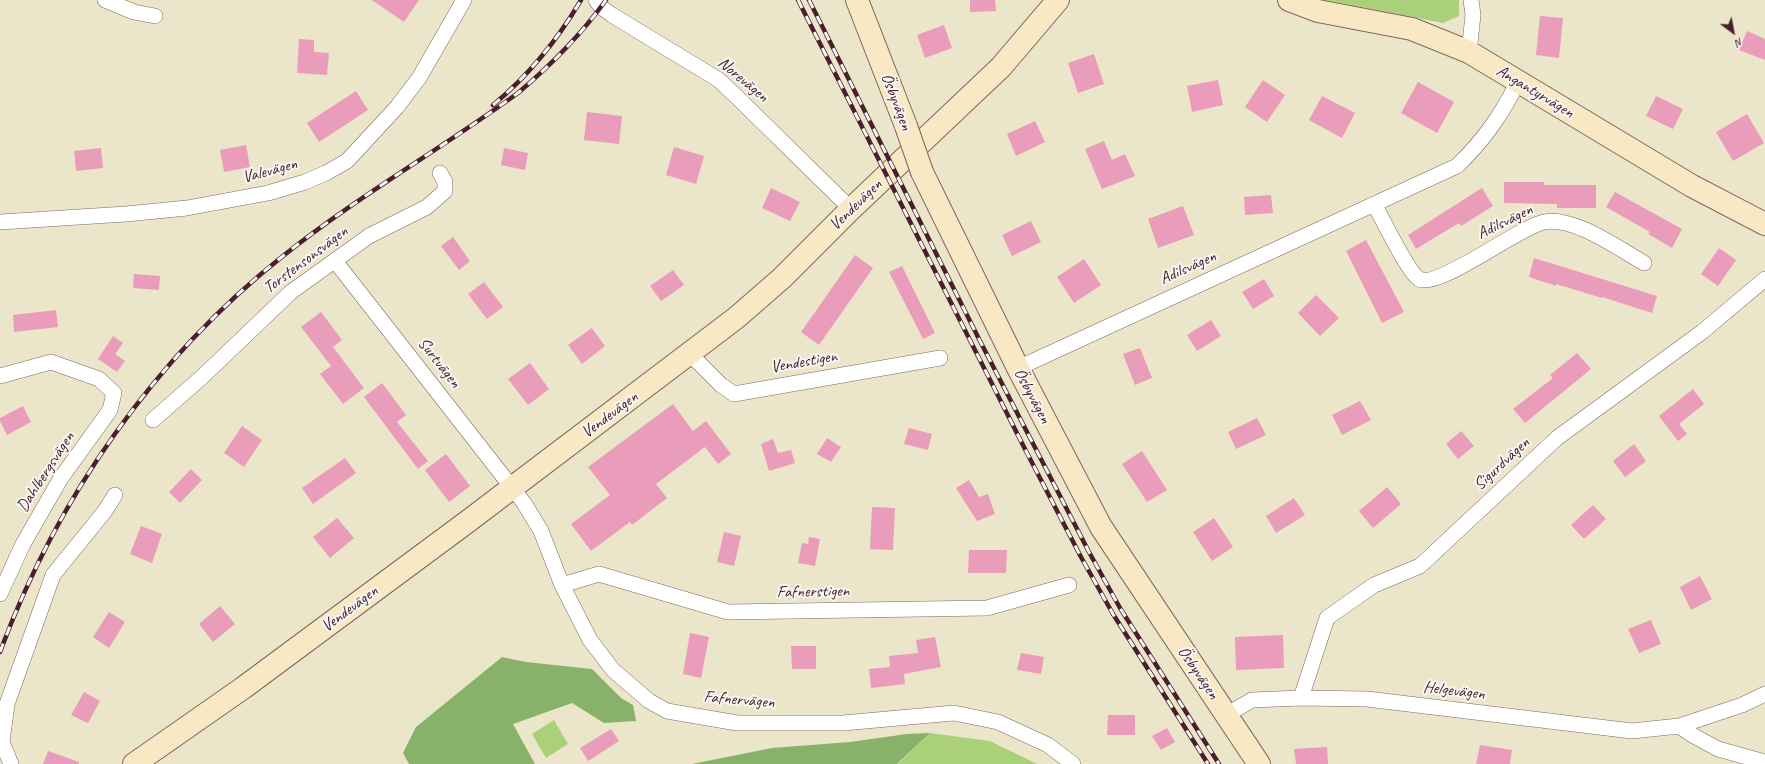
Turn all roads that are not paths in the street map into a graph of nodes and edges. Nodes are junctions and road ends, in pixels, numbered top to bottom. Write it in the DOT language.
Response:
graph roads {
  1 [pos="105,0"];
  2 [pos="464,0"];
  3 [pos="596,0"];
  4 [pos="857,0"];
  5 [pos="1058,0"];
  6 [pos="1289,0"];
  7 [pos="1471,0"];
  8 [pos="1048,9"];
  9 [pos="155,16"];
  10 [pos="1470,52"];
  11 [pos="1518,82"];
  12 [pos="440,173"];
  13 [pos="1374,204"];
  14 [pos="851,209"];
  15 [pos="0,222"];
  16 [pos="1765,224"];
  17 [pos="335,261"];
  18 [pos="1644,263"];
  19 [pos="1765,279"];
  20 [pos="690,354"];
  21 [pos="940,358"];
  22 [pos="1018,368"];
  23 [pos="0,376"];
  24 [pos="153,420"];
  25 [pos="512,488"];
  26 [pos="114,496"];
  27 [pos="562,585"];
  28 [pos="1068,586"];
  29 [pos="0,594"];
  30 [pos="1765,694"];
  31 [pos="1300,698"];
  32 [pos="1226,715"];
  33 [pos="1679,726"];
  34 [pos="1765,762"];
  35 [pos="11,764"];
  36 [pos="134,764"];
  37 [pos="1073,764"];
  38 [pos="1259,764"];
  1 -- 9 [label="street"];
  2 -- 15 [label="street, Valevägen"];
  3 -- 14 [label="street, Norevägen"];
  4 -- 22 [label="street, Ösbyvägen, bridge"];
  5 -- 8 [label="street, Vendevägen"];
  6 -- 10 [label="street, Angantyrvägen"];
  7 -- 10 [label="street"];
  8 -- 14 [label="street, Vendevägen"];
  10 -- 11 [label="street, Angantyrvägen"];
  11 -- 13 [label="street, Adilsvägen"];
  11 -- 16 [label="street, Angantyrvägen"];
  12 -- 17 [label="street, Torstensonsvägen"];
  13 -- 18 [label="street, Adilsvägen"];
  13 -- 22 [label="street, Adilsvägen"];
  14 -- 20 [label="street, Vendevägen"];
  17 -- 24 [label="street, Torstensonsvägen"];
  17 -- 25 [label="street, Surtvägen"];
  19 -- 31 [label="street, Sigurdvägen"];
  20 -- 21 [label="street, Vendestigen"];
  20 -- 25 [label="street, Vendevägen"];
  22 -- 32 [label="street, Ösbyvägen"];
  23 -- 29 [label="street, Dahlbergsvägen"];
  25 -- 27 [label="street, Fafnervägen"];
  25 -- 36 [label="street, Vendevägen"];
  26 -- 35 [label="street"];
  27 -- 28 [label="street, Fafnerstigen"];
  27 -- 37 [label="street, Fafnervägen"];
  30 -- 33 [label="street, Helgevägen"];
  31 -- 32 [label="street, Helgevägen"];
  31 -- 33 [label="street, Helgevägen"];
  32 -- 38 [label="street, Ösbyvägen"];
  33 -- 34 [label="street"];
}
